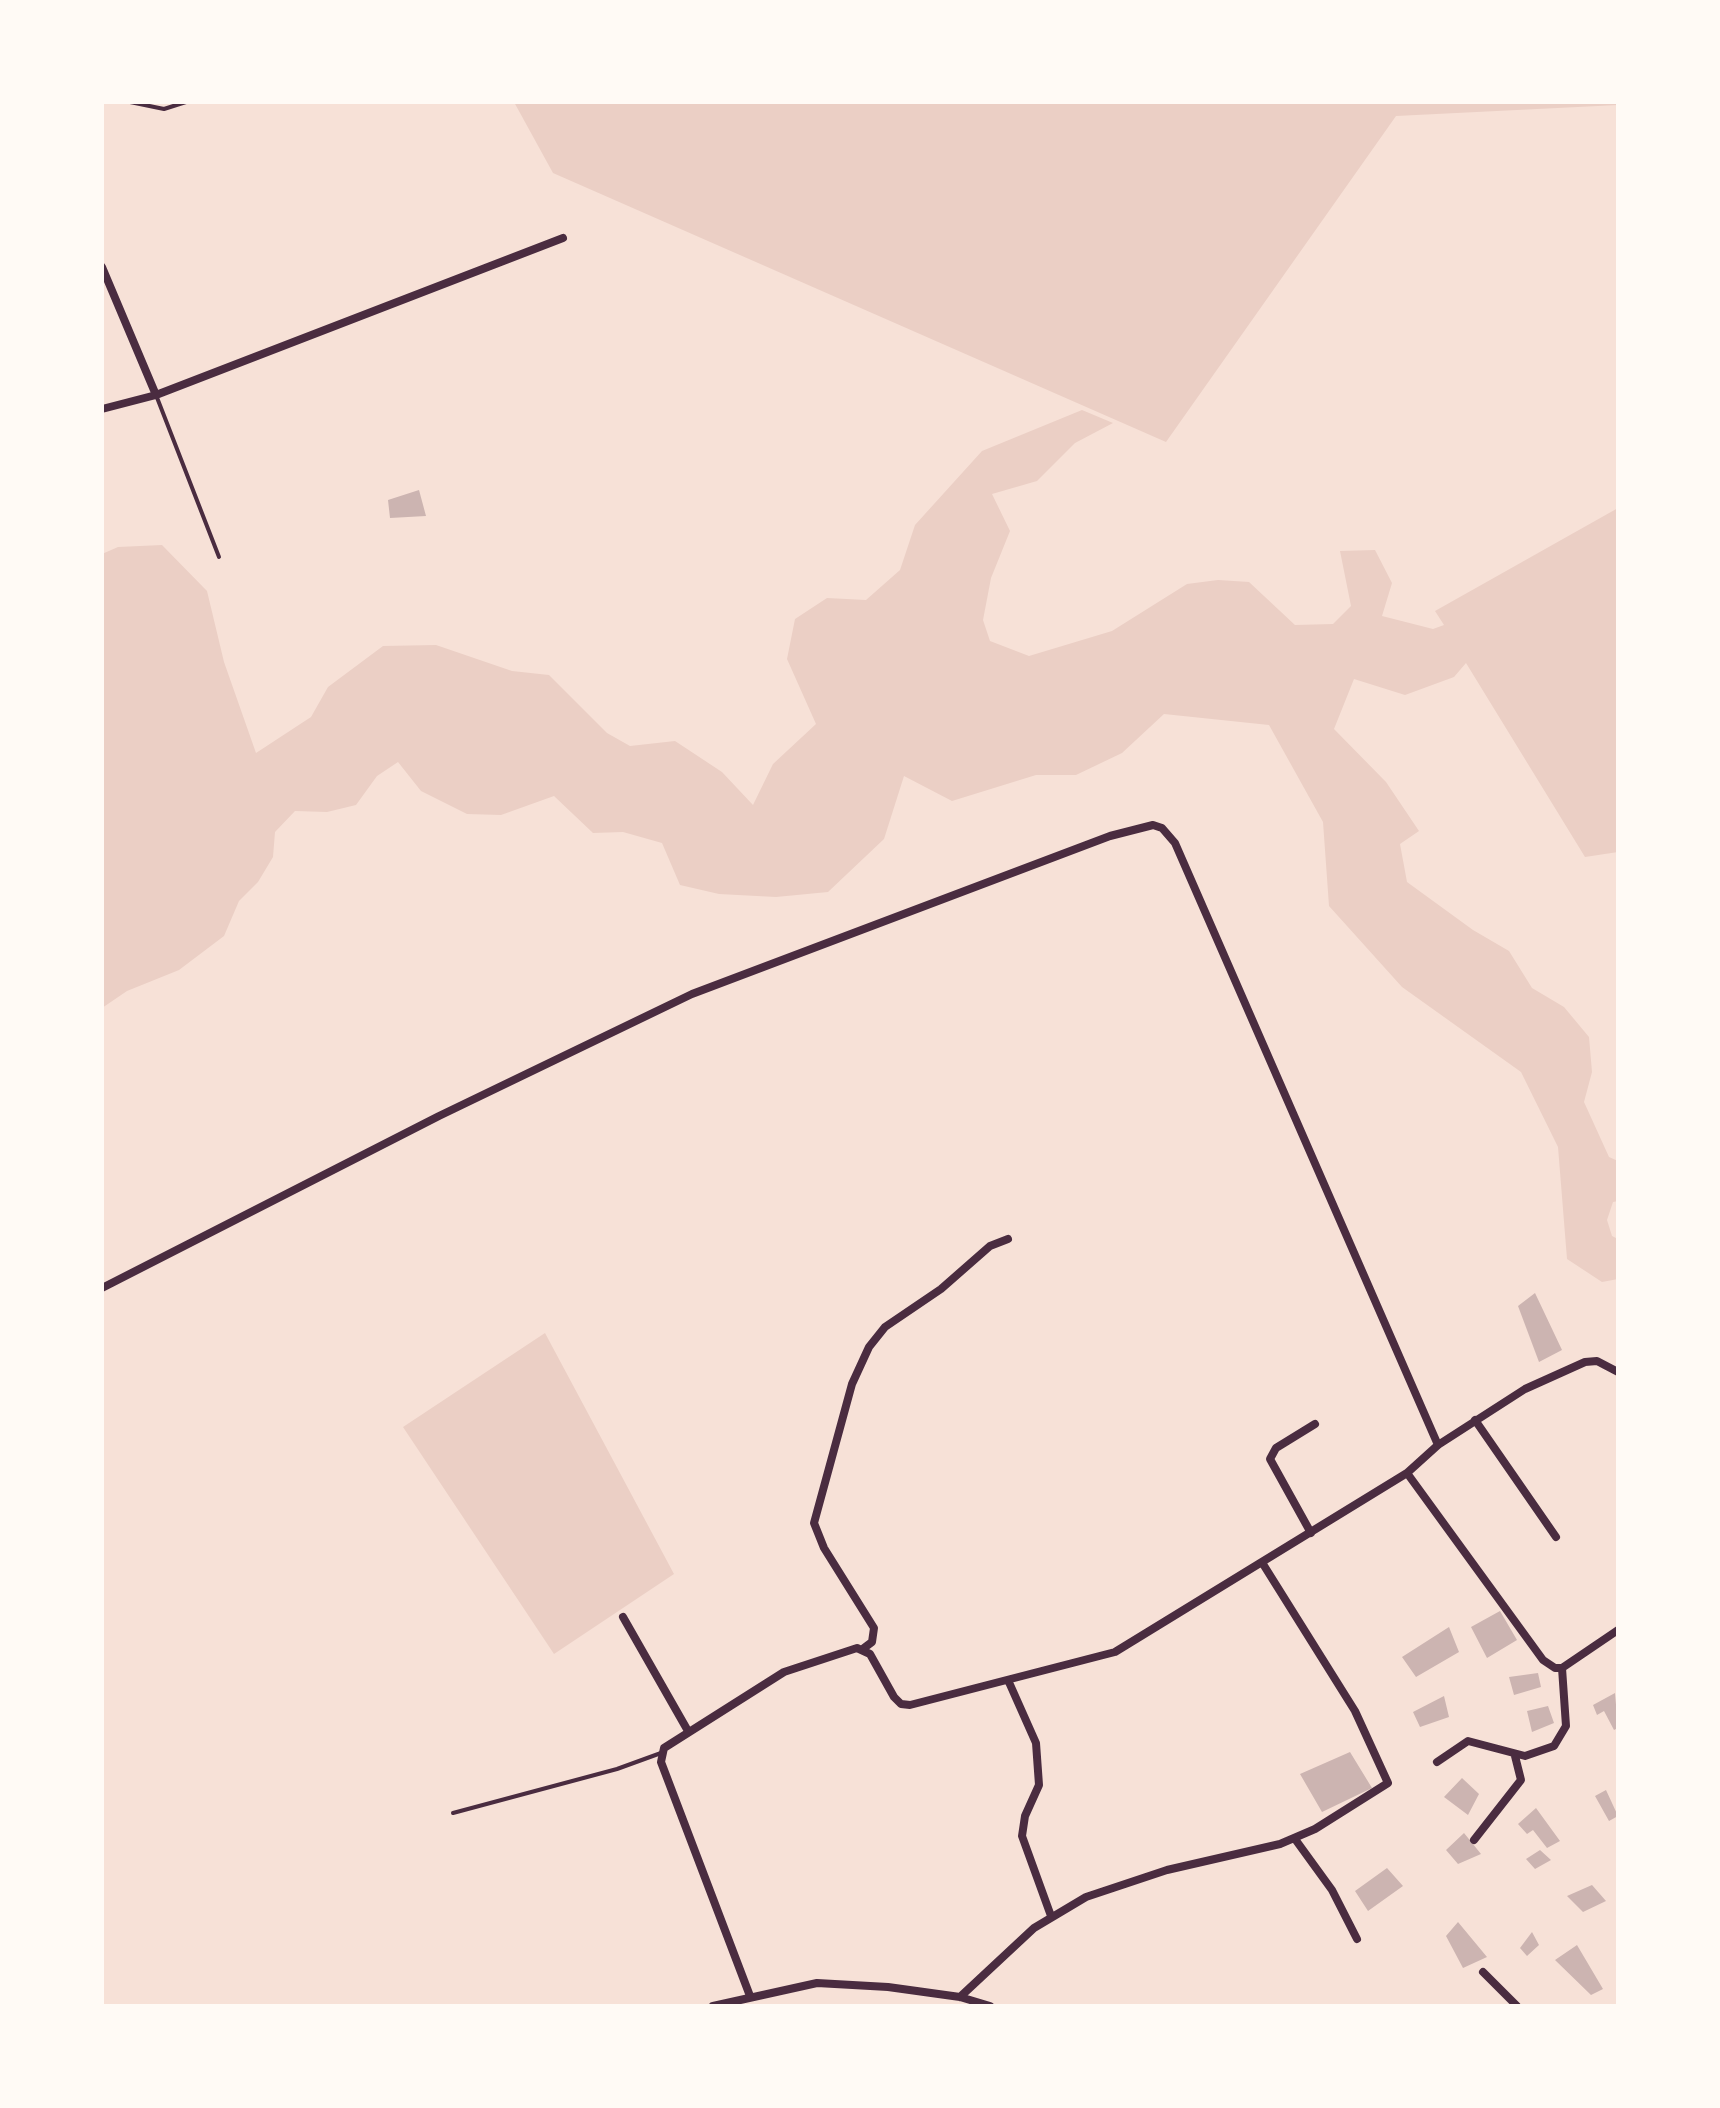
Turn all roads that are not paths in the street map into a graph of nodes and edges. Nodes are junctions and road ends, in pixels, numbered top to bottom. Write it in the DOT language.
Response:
graph roads {
  1 [pos="130,102"];
  2 [pos="186,102"];
  3 [pos="563,238"];
  4 [pos="102,267"];
  5 [pos="156,395"];
  6 [pos="102,409"];
  7 [pos="219,557"];
  8 [pos="1008,1239"];
  9 [pos="102,1288"];
  10 [pos="1618,1372"];
  11 [pos="1475,1420"];
  12 [pos="1315,1424"];
  13 [pos="1438,1445"];
  14 [pos="1407,1473"];
  15 [pos="1311,1533"];
  16 [pos="1556,1537"];
  17 [pos="1263,1564"];
  18 [pos="623,1617"];
  19 [pos="1618,1630"];
  20 [pos="864,1648"];
  21 [pos="1562,1668"];
  22 [pos="1008,1680"];
  23 [pos="688,1731"];
  24 [pos="661,1753"];
  25 [pos="1515,1756"];
  26 [pos="1437,1762"];
  27 [pos="453,1813"];
  28 [pos="1295,1839"];
  29 [pos="1474,1840"];
  30 [pos="1051,1916"];
  31 [pos="1357,1939"];
  32 [pos="1483,1972"];
  33 [pos="750,1996"];
  34 [pos="960,1997"];
  35 [pos="715,2006"];
  36 [pos="990,2006"];
  37 [pos="1517,2006"];
  1 -- 2 [label="lane"];
  3 -- 5 [label="street"];
  4 -- 5 [label="street"];
  5 -- 6 [label="street"];
  5 -- 7 [label="lane"];
  8 -- 20 [label="street"];
  9 -- 13 [label="street"];
  10 -- 11 [label="street"];
  11 -- 13 [label="street"];
  11 -- 16 [label="street"];
  12 -- 15 [label="street"];
  13 -- 14 [label="street"];
  14 -- 15 [label="street"];
  14 -- 21 [label="street"];
  15 -- 17 [label="street"];
  17 -- 22 [label="street"];
  17 -- 28 [label="street"];
  18 -- 23 [label="street"];
  19 -- 21 [label="street"];
  20 -- 22 [label="street"];
  20 -- 23 [label="street"];
  21 -- 25 [label="street"];
  22 -- 30 [label="street"];
  23 -- 24 [label="street"];
  24 -- 27 [label="lane"];
  24 -- 33 [label="street"];
  25 -- 26 [label="street"];
  25 -- 29 [label="street"];
  28 -- 30 [label="street"];
  28 -- 31 [label="street"];
  30 -- 34 [label="street"];
  32 -- 37 [label="street"];
  33 -- 34 [label="street"];
  33 -- 35 [label="street"];
  34 -- 36 [label="street"];
}
